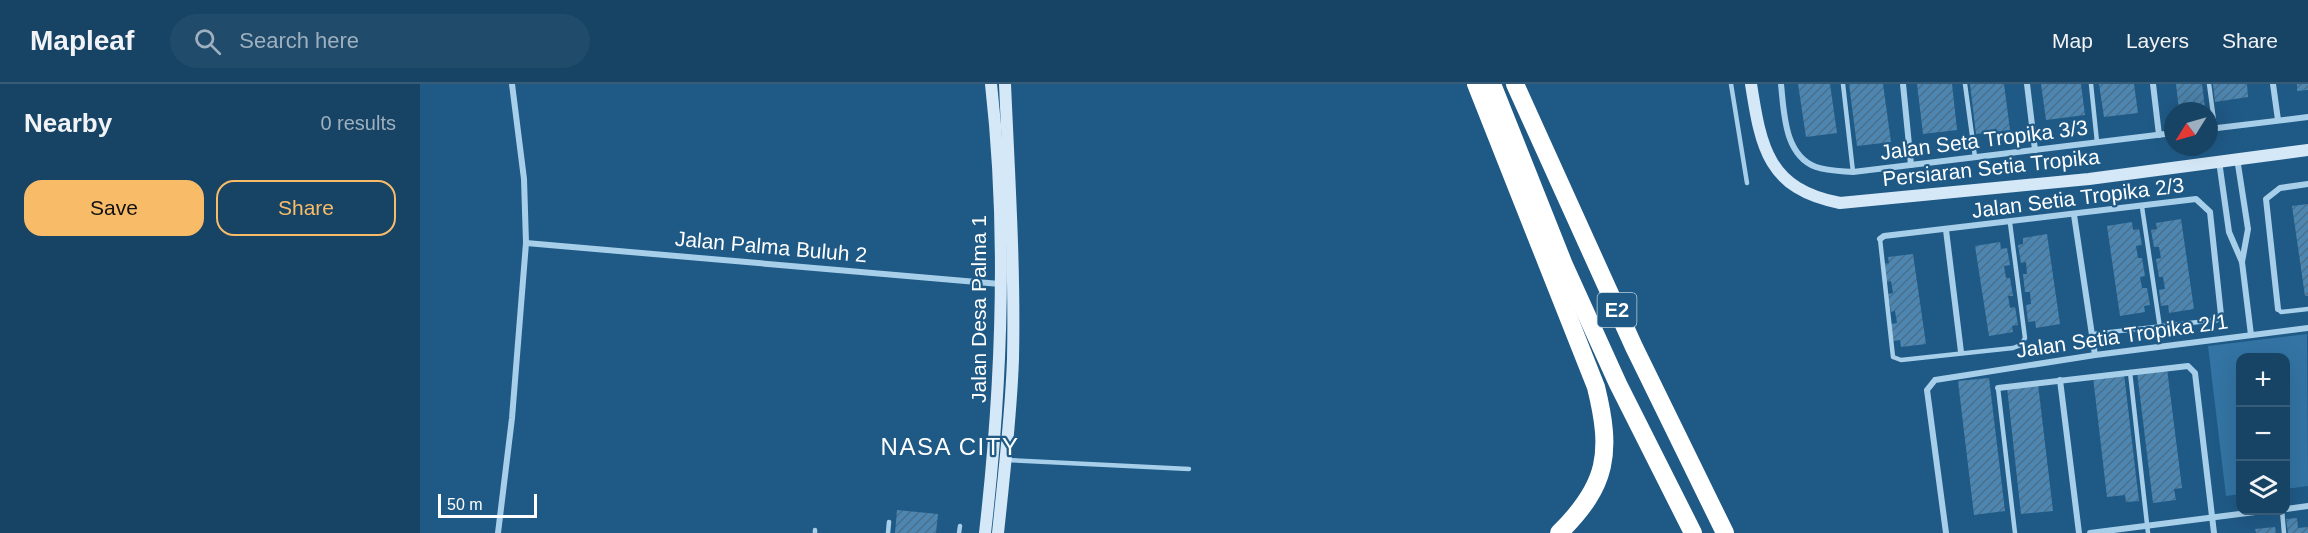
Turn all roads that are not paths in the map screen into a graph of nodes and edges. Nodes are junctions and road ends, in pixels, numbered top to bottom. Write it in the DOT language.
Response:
graph roads {
  1 [pos="512,84"];
  2 [pos="991,84"];
  3 [pos="1005,84"];
  4 [pos="1476,84"];
  5 [pos="1492,84"];
  6 [pos="1515,84"];
  7 [pos="1731,84"];
  8 [pos="1751,84"];
  9 [pos="1781,84"];
  10 [pos="1843,84"];
  11 [pos="1903,84"];
  12 [pos="1965,84"];
  13 [pos="2027,84"];
  14 [pos="2091,84"];
  15 [pos="2153,84"];
  16 [pos="2209,84"];
  17 [pos="2273,84"];
  18 [pos="2210,102"];
  19 [pos="2308,117"];
  20 [pos="2278,120"];
  21 [pos="2218,128"];
  22 [pos="2164,134"];
  23 [pos="2159,135"];
  24 [pos="2097,142"];
  25 [pos="2035,150"];
  26 [pos="2308,150"];
  27 [pos="1976,157"];
  28 [pos="2237,158"];
  29 [pos="2219,160"];
  30 [pos="1911,165"];
  31 [pos="1854,172"];
  32 [pos="1747,183"];
  33 [pos="2308,184"];
  34 [pos="2142,207"];
  35 [pos="2074,215"];
  36 [pos="2010,222"];
  37 [pos="1946,230"];
  38 [pos="1880,239"];
  39 [pos="526,243"];
  40 [pos="2242,262"];
  41 [pos="1007,284"];
  42 [pos="2278,309"];
  43 [pos="2308,309"];
  44 [pos="2218,317"];
  45 [pos="2160,328"];
  46 [pos="2308,328"];
  47 [pos="2093,334"];
  48 [pos="2251,335"];
  49 [pos="1961,352"];
  50 [pos="2095,355"];
  51 [pos="2130,372"];
  52 [pos="2060,380"];
  53 [pos="1998,388"];
  54 [pos="1006,460"];
  55 [pos="1189,469"];
  56 [pos="2308,506"];
  57 [pos="2290,509"];
  58 [pos="2236,515"];
  59 [pos="2284,515"];
  60 [pos="2212,518"];
  61 [pos="889,522"];
  62 [pos="960,526"];
  63 [pos="2148,529"];
  64 [pos="498,533"];
  65 [pos="888,533"];
  66 [pos="959,533"];
  67 [pos="985,533"];
  68 [pos="998,533"];
  69 [pos="1558,533"];
  70 [pos="1693,533"];
  71 [pos="1725,533"];
  72 [pos="1946,533"];
  73 [pos="2015,533"];
  74 [pos="2079,533"];
  75 [pos="2090,533"];
  76 [pos="2214,533"];
  77 [pos="2284,533"];
  1 -- 39 [label="street"];
  2 -- 41 [label="street, Jalan Desa Palma 1"];
  3 -- 41 [label="street, Jalan Desa Palma 1"];
  4 -- 69 [label="highway"];
  5 -- 70 [label="highway, E2"];
  6 -- 71 [label="highway, E2"];
  7 -- 32 [label="lane"];
  8 -- 29 [label="street, Persiaran Setia Tropika"];
  9 -- 31 [label="street, Jalan Seta Tropika 3/3"];
  10 -- 31 [label="lane"];
  11 -- 30 [label="street"];
  12 -- 27 [label="lane"];
  13 -- 25 [label="street"];
  14 -- 24 [label="lane"];
  15 -- 23 [label="street"];
  16 -- 18 [label="lane"];
  17 -- 20 [label="street"];
  19 -- 20 [label="street"];
  20 -- 21 [label="street"];
  22 -- 23 [label="street, Jalan Seta Tropika 3/3"];
  23 -- 24 [label="street, Jalan Seta Tropika 3/3"];
  24 -- 25 [label="street, Jalan Seta Tropika 3/3"];
  25 -- 27 [label="street, Jalan Seta Tropika 3/3"];
  26 -- 28 [label="street, Persiaran Setia Tropika"];
  27 -- 30 [label="street, Jalan Seta Tropika 3/3"];
  28 -- 29 [label="street, Persiaran Setia Tropika"];
  28 -- 40 [label="street"];
  29 -- 40 [label="street"];
  30 -- 31 [label="street, Jalan Seta Tropika 3/3"];
  33 -- 42 [label="street"];
  34 -- 35 [label="street, Jalan Setia Tropika 2/3"];
  34 -- 44 [label="street, Jalan Setia Tropika 2/3"];
  34 -- 45 [label="lane"];
  35 -- 36 [label="street, Jalan Setia Tropika 2/3"];
  35 -- 47 [label="street"];
  36 -- 37 [label="street, Jalan Setia Tropika 2/3"];
  36 -- 49 [label="lane"];
  37 -- 38 [label="street, Jalan Setia Tropika 2/3"];
  37 -- 49 [label="street"];
  38 -- 49 [label="lane"];
  39 -- 41 [label="street, Jalan Palma Buluh 2"];
  39 -- 64 [label="street"];
  40 -- 48 [label="street"];
  41 -- 54 [label="street, Jalan Desa Palma 1"];
  41 -- 67 [label="street, Jalan Desa Palma 1"];
  42 -- 43 [label="lane"];
  44 -- 45 [label="lane"];
  45 -- 47 [label="lane"];
  46 -- 48 [label="street, Jalan Setia Tropika 2/1"];
  47 -- 50 [label="street"];
  48 -- 50 [label="street, Jalan Setia Tropika 2/1"];
  50 -- 72 [label="street, Jalan Setia Tropika 2/1"];
  51 -- 52 [label="street"];
  51 -- 60 [label="street"];
  51 -- 63 [label="lane"];
  52 -- 53 [label="street"];
  52 -- 74 [label="street"];
  53 -- 73 [label="lane"];
  54 -- 55 [label="lane"];
  54 -- 68 [label="street, Jalan Desa Palma 1"];
  56 -- 57 [label="street"];
  58 -- 60 [label="street"];
  59 -- 77 [label="lane"];
  60 -- 63 [label="street"];
  60 -- 76 [label="street"];
  61 -- 65 [label="lane"];
  62 -- 66 [label="lane"];
  63 -- 75 [label="street"];
}
